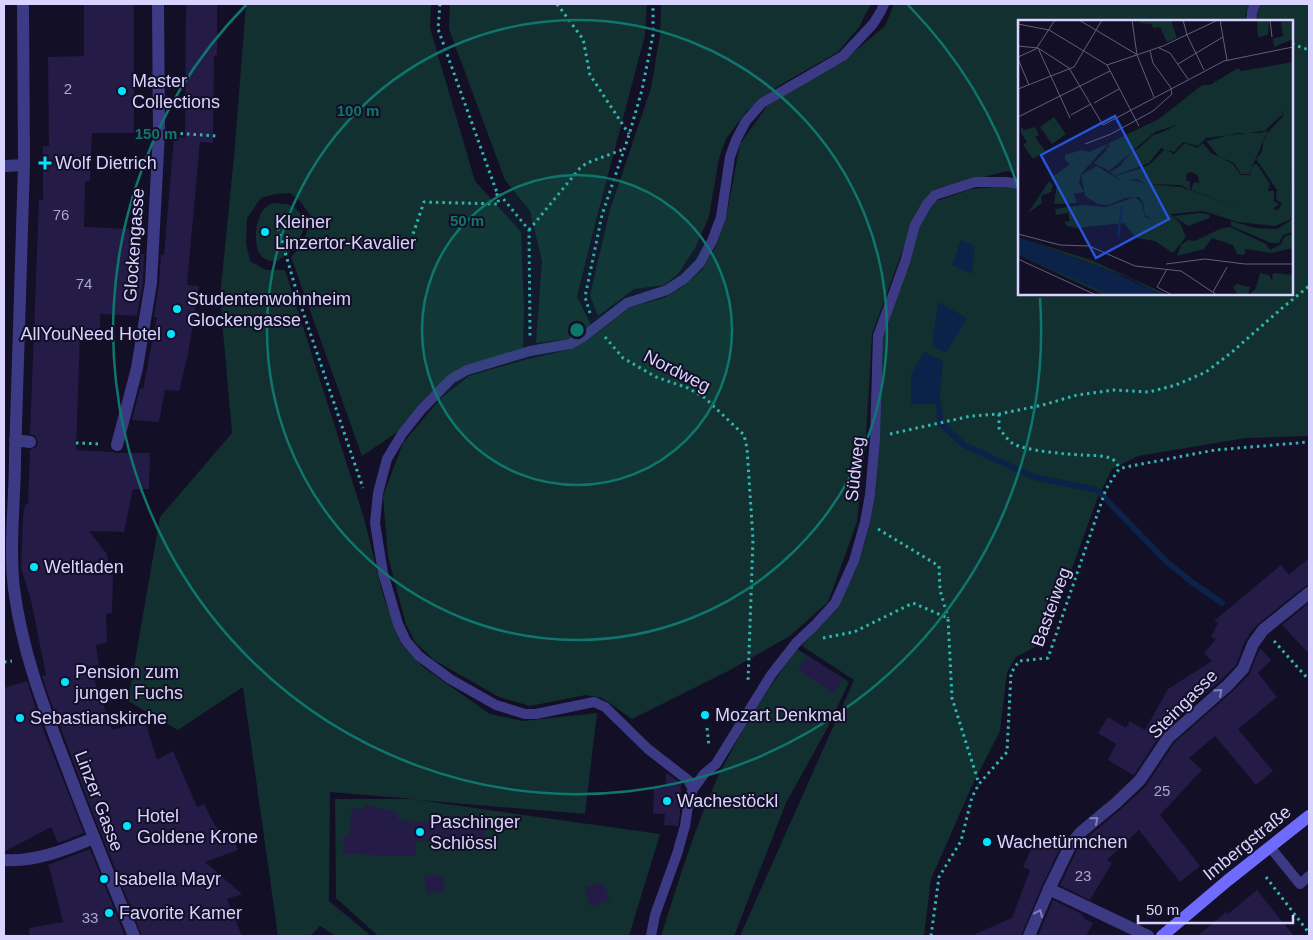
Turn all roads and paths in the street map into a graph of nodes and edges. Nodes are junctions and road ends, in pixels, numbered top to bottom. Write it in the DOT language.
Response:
graph roads {
  1 [pos="23,4"];
  2 [pos="158,4"];
  3 [pos="440,4"];
  4 [pos="557,4"];
  5 [pos="654,4"];
  6 [pos="884,4"];
  7 [pos="1255,4"];
  8 [pos="1251,20"];
  9 [pos="1293,44"];
  10 [pos="1309,50"];
  11 [pos="159,133"];
  12 [pos="629,135"];
  13 [pos="216,136"];
  14 [pos="624,149"];
  15 [pos="24,165"];
  16 [pos="4,166"];
  17 [pos="1018,184"];
  18 [pos="496,190"];
  19 [pos="278,228"];
  20 [pos="529,230"];
  21 [pos="411,240"];
  22 [pos="1309,286"];
  23 [pos="596,327"];
  24 [pos="530,351"];
  25 [pos="999,414"];
  26 [pos="875,439"];
  27 [pos="16,440"];
  28 [pos="30,442"];
  29 [pos="1309,442"];
  30 [pos="76,443"];
  31 [pos="117,444"];
  32 [pos="9,457"];
  33 [pos="1119,469"];
  34 [pos="366,495"];
  35 [pos="865,522"];
  36 [pos="1309,593"];
  37 [pos="948,618"];
  38 [pos="1263,630"];
  39 [pos="796,643"];
  40 [pos="1309,680"];
  41 [pos="748,684"];
  42 [pos="979,784"];
  43 [pos="694,789"];
  44 [pos="1309,816"];
  45 [pos="94,838"];
  46 [pos="1270,847"];
  47 [pos="4,860"];
  48 [pos="1309,876"];
  49 [pos="1266,877"];
  50 [pos="1049,889"];
  51 [pos="1309,934"];
  52 [pos="134,936"];
  53 [pos="651,936"];
  54 [pos="931,936"];
  55 [pos="1029,936"];
  56 [pos="1148,936"];
  57 [pos="1162,936"];
  1 -- 15 [label="street, Linzer Gasse"];
  2 -- 11 [label="street, Glockengasse"];
  3 -- 18 [label="path"];
  4 -- 12 [label="path"];
  5 -- 12 [label="path, Nordweg"];
  6 -- 23 [label="lane"];
  7 -- 8 [label="lane"];
  9 -- 10 [label="path"];
  11 -- 13 [label="path"];
  11 -- 31 [label="street, Glockengasse"];
  12 -- 14 [label="path, Nordweg"];
  14 -- 20 [label="path"];
  14 -- 23 [label="path, Nordweg"];
  15 -- 16 [label="street"];
  15 -- 27 [label="street, Linzer Gasse"];
  17 -- 26 [label="lane, Südweg"];
  18 -- 20 [label="path"];
  18 -- 21 [label="path"];
  19 -- 34 [label="path"];
  20 -- 24 [label="path"];
  22 -- 25 [label="path"];
  23 -- 24 [label="lane"];
  23 -- 41 [label="path, Nordweg"];
  24 -- 43 [label="lane"];
  25 -- 26 [label="path"];
  25 -- 33 [label="path"];
  26 -- 35 [label="lane, Südweg"];
  27 -- 28 [label="street"];
  27 -- 32 [label="street, Linzer Gasse"];
  29 -- 33 [label="path"];
  30 -- 31 [label="path"];
  32 -- 45 [label="street, Linzer Gasse"];
  33 -- 42 [label="path, Basteiweg"];
  35 -- 37 [label="path"];
  35 -- 39 [label="lane, Südweg"];
  36 -- 38 [label="street, Steingasse"];
  37 -- 39 [label="path"];
  37 -- 42 [label="path"];
  38 -- 40 [label="path"];
  50 -- 38 [label="street, Steingasse, one-way"];
  39 -- 43 [label="lane, Südweg"];
  42 -- 54 [label="path, Basteiweg"];
  43 -- 53 [label="lane"];
  44 -- 46 [label="main road, Imbergstraße"];
  45 -- 47 [label="street"];
  45 -- 52 [label="street, Linzer Gasse"];
  46 -- 48 [label="lane"];
  46 -- 57 [label="main road, Imbergstraße"];
  49 -- 51 [label="path"];
  55 -- 50 [label="street, Steingasse, one-way"];
  50 -- 56 [label="street"];
}
